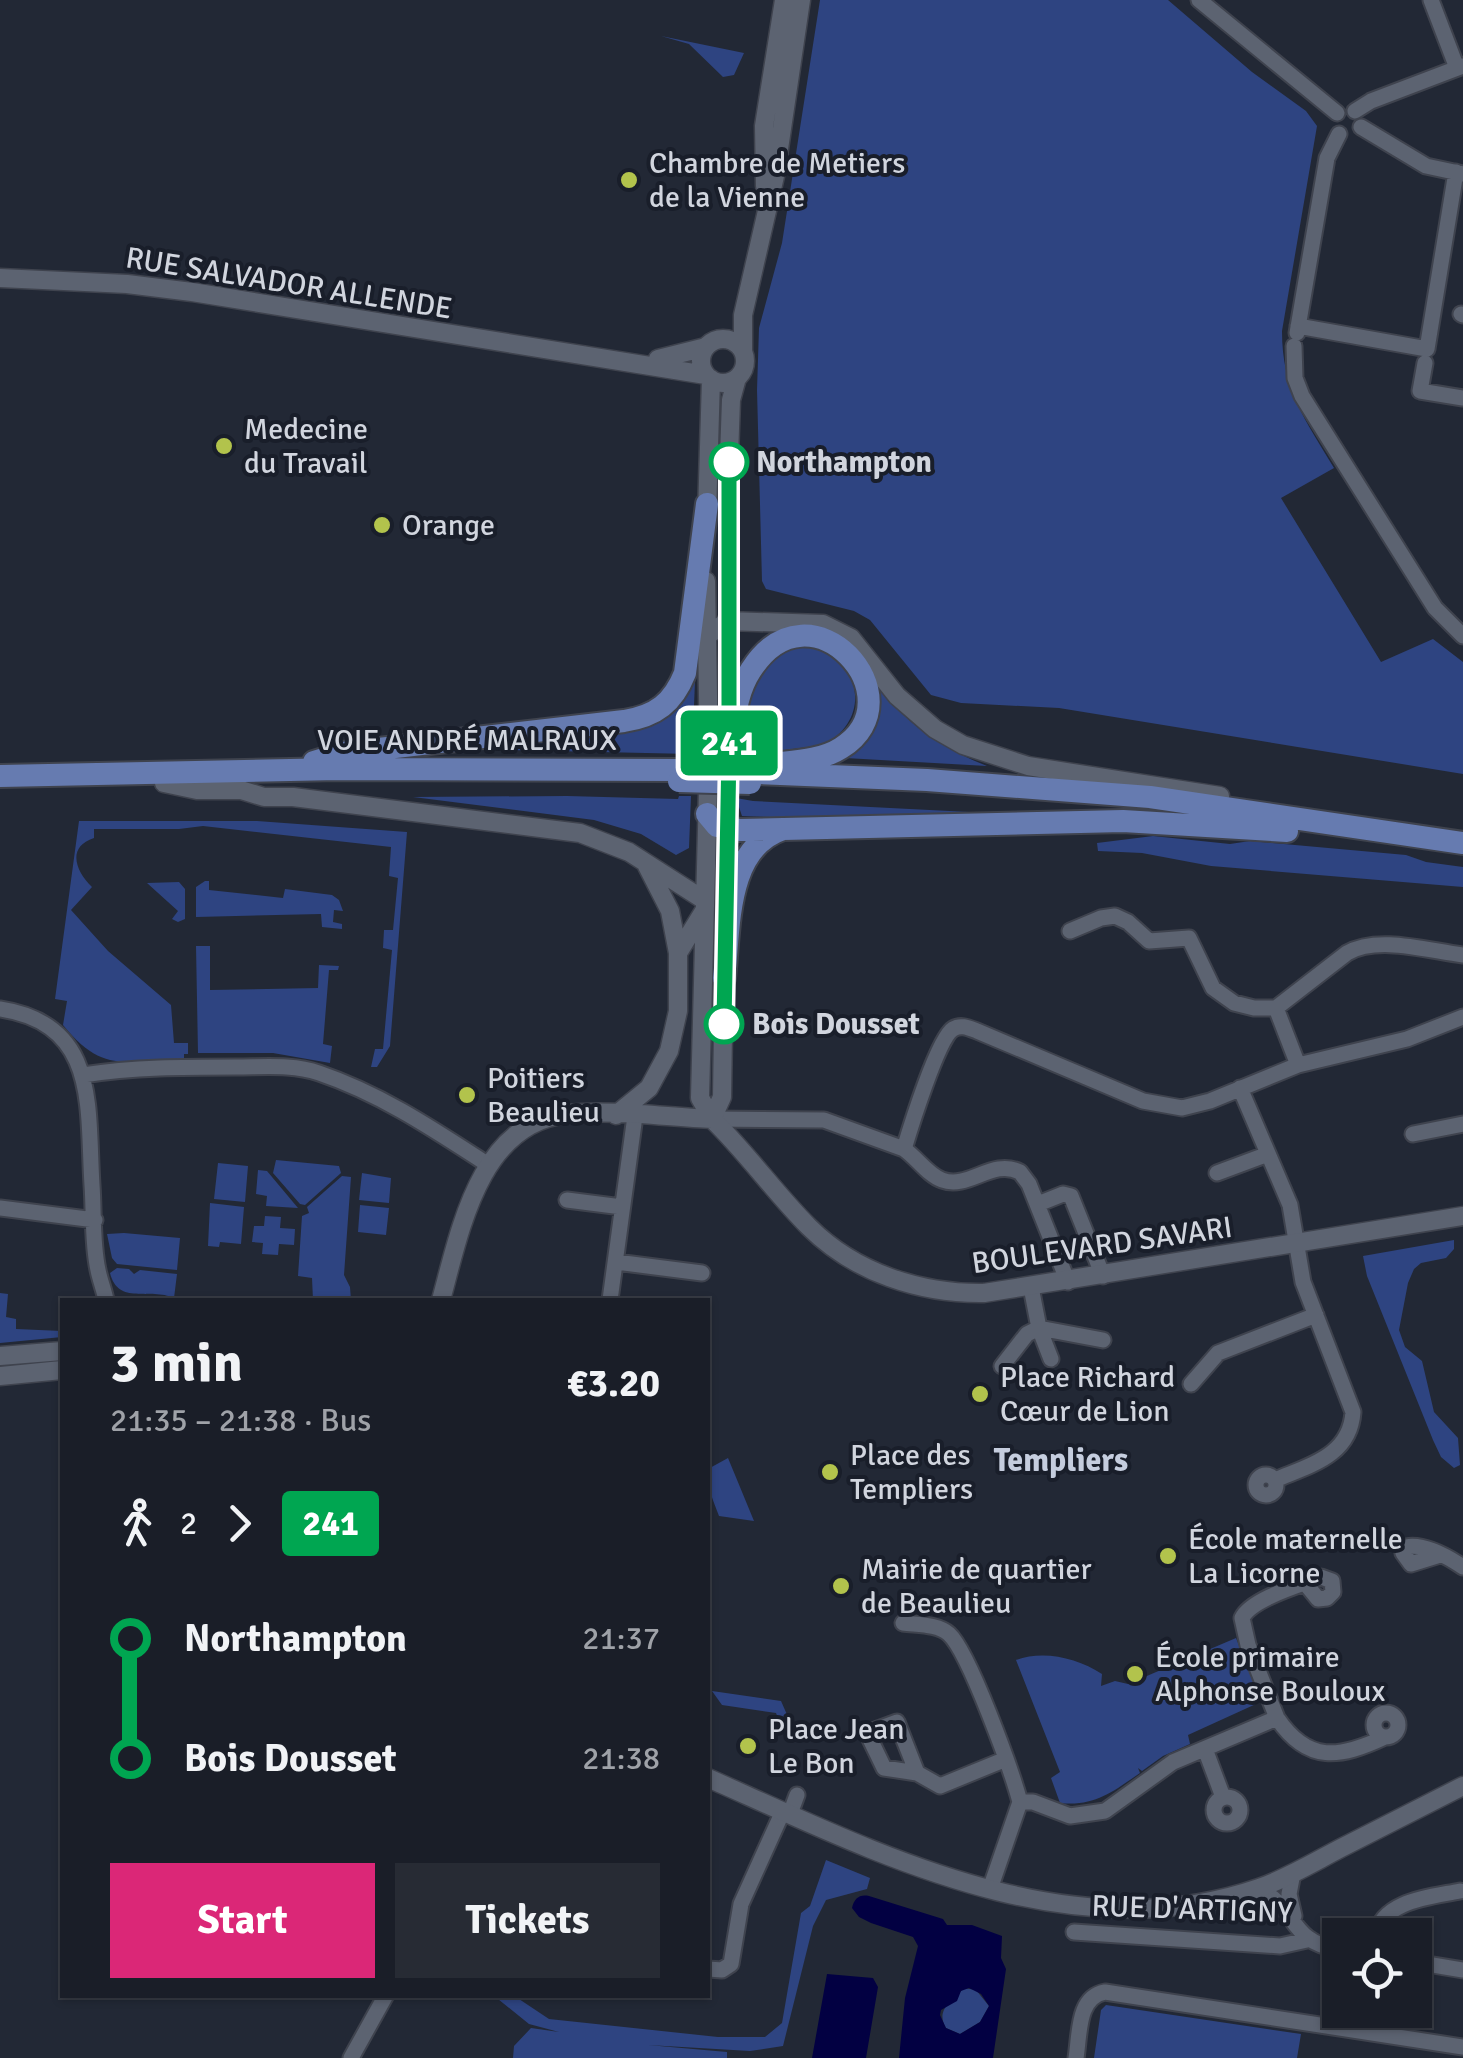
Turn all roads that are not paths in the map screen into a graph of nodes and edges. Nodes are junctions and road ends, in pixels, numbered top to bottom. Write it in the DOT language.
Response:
graph roads {
  1 [pos="784,0"];
  2 [pos="801,0"];
  3 [pos="1200,0"];
  4 [pos="1431,0"];
  5 [pos="785,46"];
  6 [pos="1460,67"];
  7 [pos="1336,113"];
  8 [pos="1358,119"];
  9 [pos="1339,134"];
  10 [pos="1459,173"];
  11 [pos="764,226"];
  12 [pos="0,278"];
  13 [pos="749,286"];
  14 [pos="1434,310"];
  15 [pos="1458,314"];
  16 [pos="1296,335"];
  17 [pos="711,344"];
  18 [pos="743,351"];
  19 [pos="568,352"];
  20 [pos="1426,356"];
  21 [pos="708,377"];
  22 [pos="738,378"];
  23 [pos="1463,398"];
  24 [pos="710,406"];
  25 [pos="707,504"];
  26 [pos="728,621"];
  27 [pos="1463,636"];
  28 [pos="705,637"];
  29 [pos="742,769"];
  30 [pos="298,770"];
  31 [pos="0,776"];
  32 [pos="680,776"];
  33 [pos="164,783"];
  34 [pos="0,787"];
  35 [pos="707,814"];
  36 [pos="787,828"];
  37 [pos="728,829"];
  38 [pos="1418,837"];
  39 [pos="1463,843"];
  40 [pos="727,858"];
  41 [pos="642,859"];
  42 [pos="705,870"];
  43 [pos="704,905"];
  44 [pos="1070,930"];
  45 [pos="678,953"];
  46 [pos="1463,955"];
  47 [pos="724,978"];
  48 [pos="0,1008"];
  49 [pos="1276,1008"];
  50 [pos="1463,1017"];
  51 [pos="1298,1065"];
  52 [pos="83,1075"];
  53 [pos="1240,1088"];
  54 [pos="626,1115"];
  55 [pos="712,1119"];
  56 [pos="1463,1124"];
  57 [pos="1413,1134"];
  58 [pos="904,1149"];
  59 [pos="1268,1154"];
  60 [pos="487,1164"];
  61 [pos="1217,1173"];
  62 [pos="566,1200"];
  63 [pos="1038,1204"];
  64 [pos="622,1207"];
  65 [pos="0,1208"];
  66 [pos="1463,1216"];
  67 [pos="94,1220"];
  68 [pos="1296,1243"];
  69 [pos="616,1262"];
  70 [pos="702,1274"];
  71 [pos="1103,1276"];
  72 [pos="1068,1282"];
  73 [pos="1031,1287"];
  74 [pos="109,1297"];
  75 [pos="442,1298"];
  76 [pos="610,1298"];
  77 [pos="1316,1315"];
  78 [pos="1039,1328"];
  79 [pos="1104,1340"];
  80 [pos="60,1352"];
  81 [pos="0,1356"];
  82 [pos="1051,1359"];
  83 [pos="1002,1366"];
  84 [pos="60,1370"];
  85 [pos="0,1376"];
  86 [pos="1191,1384"];
  87 [pos="1275,1480"];
  88 [pos="1440,1555"];
  89 [pos="1463,1567"];
  90 [pos="1305,1583"];
  91 [pos="903,1623"];
  92 [pos="1277,1718"];
  93 [pos="1385,1737"];
  94 [pos="1205,1749"];
  95 [pos="1006,1759"];
  96 [pos="916,1773"];
  97 [pos="710,1779"];
  98 [pos="1463,1786"];
  99 [pos="797,1795"];
  100 [pos="1223,1797"];
  101 [pos="1020,1802"];
  102 [pos="786,1813"];
  103 [pos="1293,1873"];
  104 [pos="990,1889"];
  105 [pos="1258,1889"];
  106 [pos="1460,1891"];
  107 [pos="1383,1918"];
  108 [pos="1296,1925"];
  109 [pos="1074,1932"];
  110 [pos="1308,1940"];
  111 [pos="1322,1944"];
  112 [pos="1432,1965"];
  113 [pos="710,1969"];
  114 [pos="1463,1970"];
  115 [pos="384,1998"];
  116 [pos="1463,2047"];
  117 [pos="351,2058"];
  118 [pos="1076,2058"];
  1 -- 5 [label="street"];
  2 -- 5 [label="street"];
  3 -- 7 [label="street"];
  4 -- 6 [label="street"];
  5 -- 11 [label="street"];
  5 -- 11 [label="street"];
  6 -- 8 [label="street"];
  7 -- 8 [label="street"];
  7 -- 9 [label="street"];
  8 -- 9 [label="street"];
  8 -- 10 [label="street"];
  9 -- 16 [label="street"];
  10 -- 14 [label="street"];
  11 -- 13 [label="street"];
  12 -- 19 [label="street, RUE SALVADOR ALLENDE"];
  13 -- 17 [label="street"];
  13 -- 18 [label="street"];
  14 -- 15 [label="street"];
  14 -- 20 [label="street"];
  16 -- 20 [label="street"];
  16 -- 27 [label="street"];
  17 -- 18 [label="street"];
  17 -- 19 [label="street, RUE SALVADOR ALLENDE"];
  17 -- 21 [label="street"];
  18 -- 22 [label="street"];
  19 -- 21 [label="street, RUE SALVADOR ALLENDE"];
  19 -- 24 [label="street, RUE SALVADOR ALLENDE"];
  20 -- 23 [label="street"];
  21 -- 22 [label="street"];
  21 -- 24 [label="street"];
  22 -- 26 [label="street"];
  24 -- 25 [label="street"];
  25 -- 28 [label="street"];
  25 -- 30 [label="main road"];
  26 -- 28 [label="street"];
  26 -- 29 [label="street"];
  26 -- 38 [label="street"];
  28 -- 35 [label="street"];
  29 -- 29 [label="main road"];
  29 -- 32 [label="main road, VOIE ANDRÉ MALRAUX, bridge"];
  29 -- 37 [label="street"];
  29 -- 38 [label="main road, VOIE ANDRÉ MALRAUX"];
  30 -- 31 [label="main road, VOIE ANDRÉ MALRAUX"];
  30 -- 32 [label="main road, VOIE ANDRÉ MALRAUX"];
  32 -- 33 [label="main road, VOIE ANDRÉ MALRAUX"];
  33 -- 34 [label="main road, VOIE ANDRÉ MALRAUX"];
  33 -- 41 [label="street"];
  35 -- 37 [label="main road"];
  35 -- 42 [label="street"];
  36 -- 37 [label="main road"];
  36 -- 38 [label="main road"];
  36 -- 47 [label="main road"];
  37 -- 40 [label="street"];
  38 -- 39 [label="main road, VOIE ANDRÉ MALRAUX"];
  40 -- 42 [label="street"];
  40 -- 47 [label="street"];
  41 -- 42 [label="street"];
  41 -- 43 [label="street"];
  41 -- 45 [label="street"];
  42 -- 43 [label="street"];
  43 -- 45 [label="street"];
  43 -- 55 [label="street"];
  44 -- 49 [label="street"];
  45 -- 54 [label="street"];
  46 -- 49 [label="street"];
  47 -- 55 [label="street"];
  48 -- 52 [label="street"];
  49 -- 51 [label="street"];
  50 -- 51 [label="street"];
  51 -- 53 [label="street"];
  52 -- 60 [label="street"];
  52 -- 67 [label="street"];
  53 -- 58 [label="street"];
  53 -- 59 [label="street"];
  54 -- 55 [label="street"];
  54 -- 60 [label="street"];
  54 -- 64 [label="street"];
  55 -- 58 [label="street"];
  55 -- 73 [label="street, BOULEVARD SAVARI"];
  56 -- 57 [label="street"];
  58 -- 63 [label="street"];
  59 -- 61 [label="street"];
  59 -- 68 [label="street"];
  60 -- 75 [label="street"];
  62 -- 64 [label="street"];
  63 -- 71 [label="street"];
  63 -- 72 [label="street"];
  64 -- 69 [label="street"];
  65 -- 67 [label="street"];
  66 -- 68 [label="street, BOULEVARD SAVARI"];
  67 -- 74 [label="street"];
  68 -- 71 [label="street, BOULEVARD SAVARI"];
  68 -- 77 [label="street"];
  69 -- 70 [label="street"];
  69 -- 76 [label="street"];
  71 -- 72 [label="street, BOULEVARD SAVARI"];
  72 -- 73 [label="street, BOULEVARD SAVARI"];
  73 -- 78 [label="street"];
  77 -- 86 [label="street"];
  77 -- 87 [label="street"];
  78 -- 79 [label="street"];
  78 -- 82 [label="street"];
  78 -- 83 [label="street"];
  80 -- 81 [label="street"];
  84 -- 85 [label="street"];
  88 -- 89 [label="street"];
  90 -- 92 [label="street"];
  91 -- 95 [label="street"];
  92 -- 93 [label="street"];
  92 -- 94 [label="street"];
  94 -- 100 [label="street"];
  94 -- 101 [label="street"];
  95 -- 96 [label="street"];
  95 -- 101 [label="street"];
  97 -- 102 [label="street"];
  98 -- 103 [label="street"];
  99 -- 102 [label="street"];
  101 -- 104 [label="street"];
  102 -- 104 [label="street"];
  102 -- 113 [label="street"];
  103 -- 105 [label="street"];
  103 -- 108 [label="street, RUE D'ARTIGNY"];
  104 -- 105 [label="street"];
  105 -- 108 [label="street, RUE D'ARTIGNY"];
  106 -- 107 [label="street"];
  108 -- 110 [label="street, RUE D'ARTIGNY"];
  109 -- 110 [label="street, RUE D'ARTIGNY"];
  110 -- 111 [label="street, RUE D'ARTIGNY"];
  112 -- 114 [label="street"];
  115 -- 117 [label="street"];
  116 -- 118 [label="street"];
}
